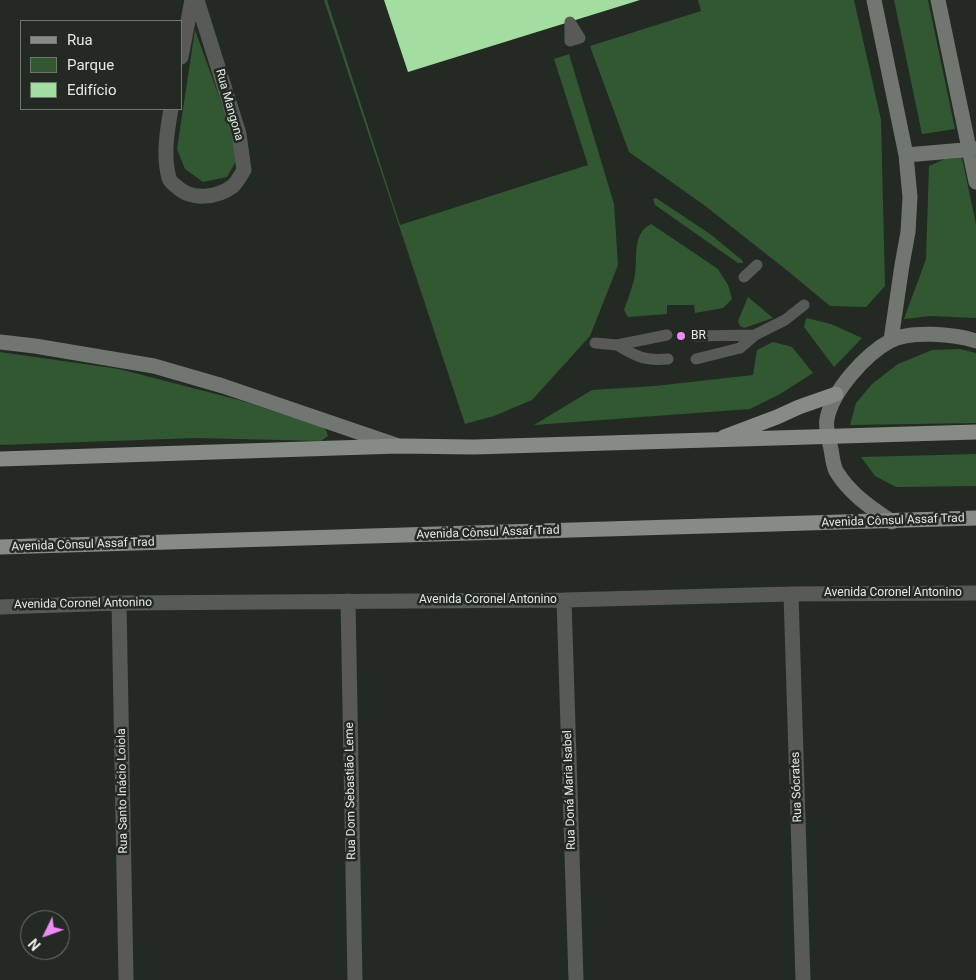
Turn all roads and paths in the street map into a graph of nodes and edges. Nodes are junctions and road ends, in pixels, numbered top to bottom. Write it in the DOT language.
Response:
graph roads {
  1 [pos="192,0"];
  2 [pos="197,0"];
  3 [pos="874,0"];
  4 [pos="938,0"];
  5 [pos="182,52"];
  6 [pos="171,110"];
  7 [pos="972,149"];
  8 [pos="906,155"];
  9 [pos="976,182"];
  10 [pos="757,265"];
  11 [pos="744,277"];
  12 [pos="804,305"];
  13 [pos="755,335"];
  14 [pos="667,336"];
  15 [pos="695,336"];
  16 [pos="891,340"];
  17 [pos="976,341"];
  18 [pos="0,342"];
  19 [pos="595,343"];
  20 [pos="617,345"];
  21 [pos="668,359"];
  22 [pos="696,359"];
  23 [pos="836,394"];
  24 [pos="976,432"];
  25 [pos="828,438"];
  26 [pos="714,441"];
  27 [pos="398,446"];
  28 [pos="0,459"];
  29 [pos="976,518"];
  30 [pos="892,522"];
  31 [pos="0,547"];
  32 [pos="976,593"];
  33 [pos="791,594"];
  34 [pos="564,600"];
  35 [pos="348,601"];
  36 [pos="119,603"];
  37 [pos="0,606"];
  38 [pos="126,980"];
  39 [pos="355,980"];
  40 [pos="576,980"];
  41 [pos="803,980"];
  1 -- 5 [label="street"];
  2 -- 6 [label="street, Rua Mangona"];
  3 -- 8 [label="main road"];
  4 -- 7 [label="main road"];
  7 -- 8 [label="main road"];
  7 -- 9 [label="main road"];
  8 -- 16 [label="main road"];
  10 -- 11 [label="lane"];
  12 -- 13 [label="lane"];
  13 -- 15 [label="lane"];
  13 -- 22 [label="lane"];
  14 -- 20 [label="lane"];
  16 -- 17 [label="main road"];
  16 -- 23 [label="main road"];
  18 -- 27 [label="main road"];
  19 -- 20 [label="lane"];
  20 -- 21 [label="lane"];
  23 -- 25 [label="main road"];
  23 -- 26 [label="main road"];
  24 -- 25 [label="main road"];
  25 -- 26 [label="main road"];
  25 -- 30 [label="main road"];
  26 -- 27 [label="main road"];
  27 -- 28 [label="main road"];
  29 -- 30 [label="main road, Avenida Cônsul Assaf Trad"];
  30 -- 31 [label="main road, Avenida Cônsul Assaf Trad"];
  32 -- 33 [label="street, Avenida Coronel Antonino"];
  33 -- 34 [label="street, Avenida Coronel Antonino"];
  33 -- 41 [label="street, Rua Sócrates"];
  34 -- 35 [label="street, Avenida Coronel Antonino"];
  34 -- 40 [label="street, Rua Doná Maria Isabel"];
  35 -- 36 [label="street, Avenida Coronel Antonino"];
  35 -- 39 [label="street, Rua Dom Sebastião Leme"];
  36 -- 37 [label="street, Avenida Coronel Antonino"];
  36 -- 38 [label="street, Rua Santo Inácio Loiola"];
}
